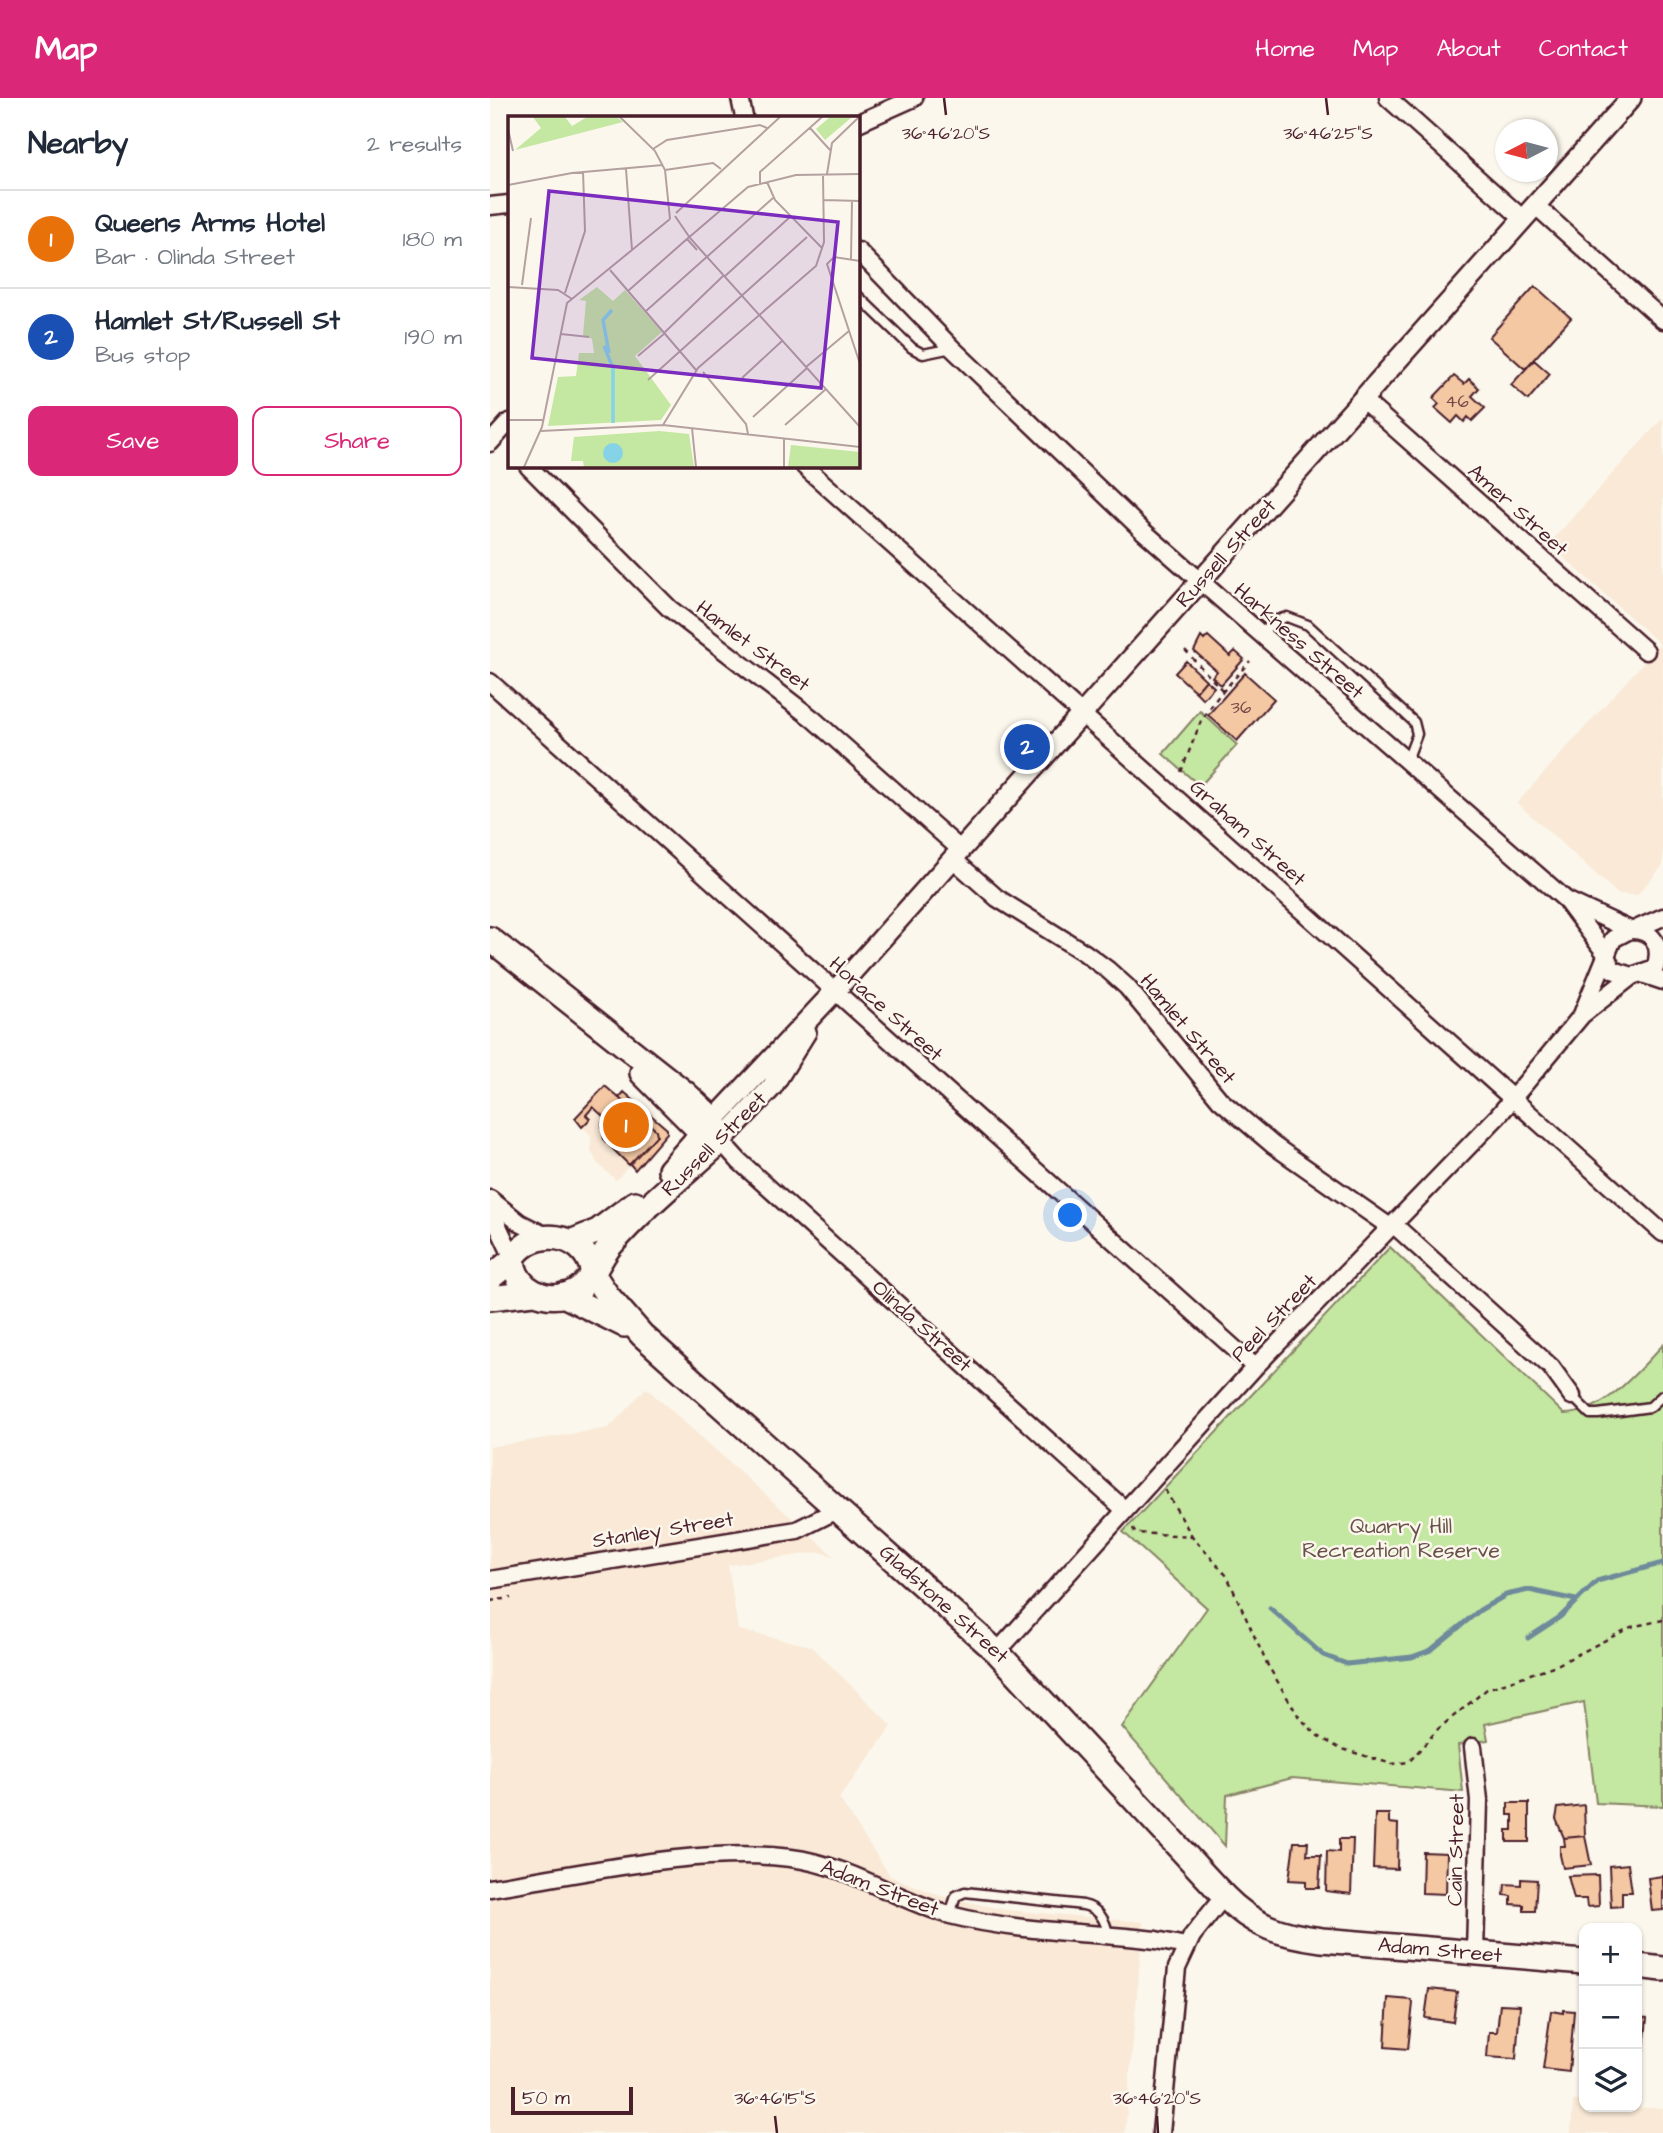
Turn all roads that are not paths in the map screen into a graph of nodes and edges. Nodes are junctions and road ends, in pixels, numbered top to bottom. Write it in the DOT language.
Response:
graph roads {
  1 [pos="740,98"];
  2 [pos="914,98"];
  3 [pos="1388,98"];
  4 [pos="1631,98"];
  5 [pos="744,116"];
  6 [pos="859,123"];
  7 [pos="508,204"];
  8 [pos="490,206"];
  9 [pos="1529,212"];
  10 [pos="859,252"];
  11 [pos="859,297"];
  12 [pos="1663,320"];
  13 [pos="952,348"];
  14 [pos="1363,400"];
  15 [pos="508,423"];
  16 [pos="493,440"];
  17 [pos="529,467"];
  18 [pos="805,467"];
  19 [pos="1200,582"];
  20 [pos="1260,635"];
  21 [pos="1646,651"];
  22 [pos="490,682"];
  23 [pos="1083,714"];
  24 [pos="1406,762"];
  25 [pos="957,855"];
  26 [pos="1566,900"];
  27 [pos="1663,917"];
  28 [pos="490,925"];
  29 [pos="1632,930"];
  30 [pos="490,939"];
  31 [pos="1662,953"];
  32 [pos="1606,955"];
  33 [pos="1637,975"];
  34 [pos="1663,981"];
  35 [pos="835,991"];
  36 [pos="559,992"];
  37 [pos="1582,1014"];
  38 [pos="1512,1100"];
  39 [pos="712,1131"];
  40 [pos="490,1199"];
  41 [pos="490,1209"];
  42 [pos="1392,1225"];
  43 [pos="1663,1233"];
  44 [pos="548,1237"];
  45 [pos="573,1241"];
  46 [pos="513,1259"];
  47 [pos="593,1272"];
  48 [pos="490,1278"];
  49 [pos="534,1293"];
  50 [pos="562,1295"];
  51 [pos="490,1298"];
  52 [pos="642,1335"];
  53 [pos="1255,1367"];
  54 [pos="1663,1395"];
  55 [pos="1572,1396"];
  56 [pos="839,1509"];
  57 [pos="1125,1510"];
  58 [pos="490,1580"];
  59 [pos="997,1652"];
  60 [pos="1473,1747"];
  61 [pos="490,1888"];
  62 [pos="1224,1896"];
  63 [pos="950,1914"];
  64 [pos="1108,1935"];
  65 [pos="1186,1946"];
  66 [pos="1475,1953"];
  67 [pos="1579,1962"];
  68 [pos="1642,1967"];
  69 [pos="1663,1969"];
  70 [pos="1161,2133"];
  1 -- 5 [label="street"];
  2 -- 6 [label="street"];
  3 -- 9 [label="street"];
  4 -- 9 [label="street, Russell Street"];
  7 -- 8 [label="street"];
  9 -- 12 [label="street"];
  9 -- 14 [label="street, Russell Street"];
  10 -- 13 [label="street, Harkness Street"];
  11 -- 13 [label="lane"];
  13 -- 19 [label="street, Harkness Street"];
  14 -- 19 [label="street, Russell Street"];
  14 -- 21 [label="street, Amer Street"];
  15 -- 16 [label="street"];
  17 -- 25 [label="street, Hamlet Street"];
  18 -- 23 [label="street, Graham Street"];
  19 -- 20 [label="street, Harkness Street"];
  19 -- 23 [label="street, Russell Street"];
  20 -- 24 [label="street, Harkness Street"];
  20 -- 24 [label="lane"];
  22 -- 35 [label="street, Horace Street"];
  23 -- 25 [label="street, Russell Street"];
  23 -- 38 [label="street, Graham Street"];
  24 -- 26 [label="street, Harkness Street"];
  25 -- 35 [label="street, Russell Street"];
  25 -- 42 [label="street, Hamlet Street"];
  26 -- 29 [label="street, Harkness Street"];
  26 -- 32 [label="street, Harkness Street"];
  27 -- 29 [label="street"];
  28 -- 36 [label="main road, Olinda Street"];
  29 -- 31 [label="street"];
  29 -- 32 [label="street"];
  30 -- 36 [label="main road, Olinda Street"];
  31 -- 33 [label="street"];
  32 -- 33 [label="street"];
  32 -- 37 [label="street, Peel Street"];
  33 -- 34 [label="street"];
  33 -- 37 [label="street, Peel Street"];
  35 -- 39 [label="street, Russell Street"];
  35 -- 53 [label="street, Horace Street"];
  36 -- 39 [label="main road, Olinda Street"];
  37 -- 38 [label="street, Peel Street"];
  38 -- 42 [label="street, Peel Street"];
  38 -- 43 [label="street, Graham Street"];
  39 -- 45 [label="main road, Russell Street"];
  39 -- 47 [label="main road, Russell Street"];
  39 -- 57 [label="street, Olinda Street"];
  40 -- 44 [label="street"];
  41 -- 46 [label="street"];
  42 -- 53 [label="street, Peel Street"];
  42 -- 55 [label="street, Hamlet Street"];
  44 -- 45 [label="main road"];
  44 -- 46 [label="main road"];
  45 -- 47 [label="main road"];
  46 -- 48 [label="main road"];
  46 -- 49 [label="main road"];
  47 -- 50 [label="main road"];
  47 -- 52 [label="main road, Gladstone Street"];
  49 -- 50 [label="main road"];
  49 -- 51 [label="main road"];
  50 -- 52 [label="main road, Gladstone Street"];
  52 -- 56 [label="main road, Gladstone Street"];
  53 -- 57 [label="street, Peel Street"];
  54 -- 55 [label="lane"];
  56 -- 58 [label="street, Stanley Street"];
  56 -- 59 [label="main road, Gladstone Street"];
  57 -- 59 [label="street, Peel Street"];
  59 -- 62 [label="main road, Gladstone Street"];
  60 -- 66 [label="street, Cain Street"];
  61 -- 63 [label="street, Adam Street"];
  62 -- 65 [label="street"];
  62 -- 66 [label="main road, Adam Street"];
  63 -- 64 [label="street, Adam Street"];
  63 -- 64 [label="lane"];
  64 -- 65 [label="street, Adam Street"];
  65 -- 70 [label="street"];
  66 -- 67 [label="main road, Adam Street"];
  68 -- 69 [label="main road"];
}
